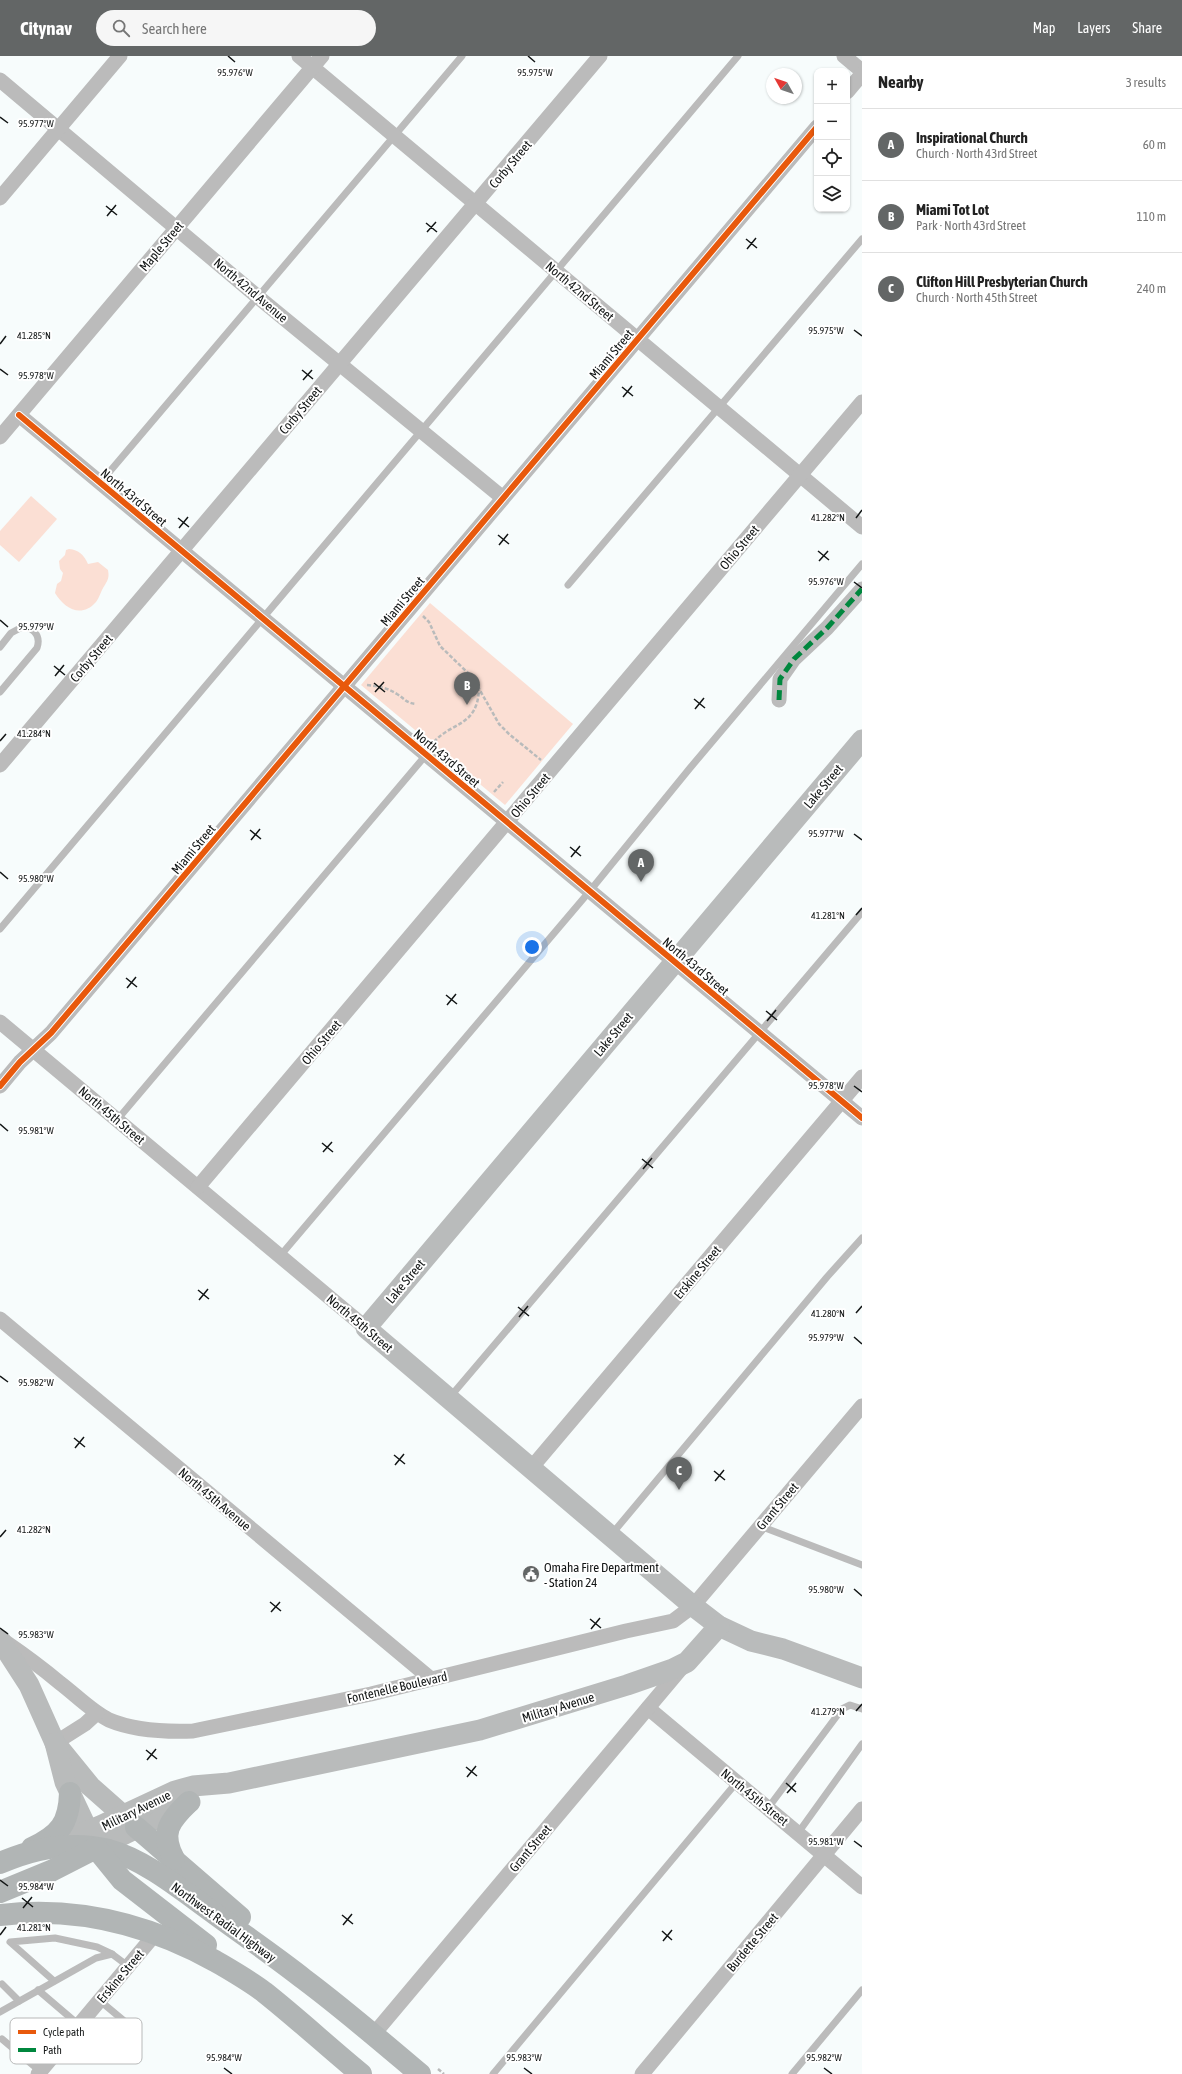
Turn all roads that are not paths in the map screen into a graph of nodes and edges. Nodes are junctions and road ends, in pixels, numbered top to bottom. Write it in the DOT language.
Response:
graph roads {
  1 [pos="120,56"];
  2 [pos="299,56"];
  3 [pos="322,56"];
  4 [pos="462,56"];
  5 [pos="600,56"];
  6 [pos="738,56"];
  7 [pos="844,56"];
  8 [pos="312,68"];
  9 [pos="862,73"];
  10 [pos="0,80"];
  11 [pos="850,88"];
  12 [pos="59,129"];
  13 [pos="814,131"];
  14 [pos="394,136"];
  15 [pos="0,198"];
  16 [pos="476,204"];
  17 [pos="176,228"];
  18 [pos="862,239"];
  19 [pos="556,271"];
  20 [pos="258,297"];
  21 [pos="638,339"];
  22 [pos="340,363"];
  23 [pos="862,402"];
  24 [pos="719,408"];
  25 [pos="19,415"];
  26 [pos="422,431"];
  27 [pos="0,437"];
  28 [pos="800,475"];
  29 [pos="100,483"];
  30 [pos="503,498"];
  31 [pos="862,527"];
  32 [pos="181,551"];
  33 [pos="862,564"];
  34 [pos="568,586"];
  35 [pos="862,588"];
  36 [pos="263,619"];
  37 [pos="0,647"];
  38 [pos="344,687"];
  39 [pos="0,692"];
  40 [pos="779,700"];
  41 [pos="862,740"];
  42 [pos="429,750"];
  43 [pos="0,765"];
  44 [pos="507,822"];
  45 [pos="589,892"];
  46 [pos="862,912"];
  47 [pos="0,929"];
  48 [pos="674,962"];
  49 [pos="0,1022"];
  50 [pos="760,1033"];
  51 [pos="34,1050"];
  52 [pos="862,1077"];
  53 [pos="0,1086"];
  54 [pos="841,1101"];
  55 [pos="862,1118"];
  56 [pos="117,1120"];
  57 [pos="198,1187"];
  58 [pos="862,1238"];
  59 [pos="280,1256"];
  60 [pos="0,1319"];
  61 [pos="366,1328"];
  62 [pos="449,1398"];
  63 [pos="862,1406"];
  64 [pos="532,1468"];
  65 [pos="760,1526"];
  66 [pos="611,1535"];
  67 [pos="862,1565"];
  68 [pos="693,1606"];
  69 [pos="719,1626"];
  70 [pos="0,1639"];
  71 [pos="687,1662"];
  72 [pos="862,1678"];
  73 [pos="431,1679"];
  74 [pos="648,1708"];
  75 [pos="862,1709"];
  76 [pos="97,1713"];
  77 [pos="55,1743"];
  78 [pos="862,1744"];
  79 [pos="737,1782"];
  80 [pos="229,1783"];
  81 [pos="70,1793"];
  82 [pos="189,1802"];
  83 [pos="768,1808"];
  84 [pos="862,1809"];
  85 [pos="129,1821"];
  86 [pos="798,1833"];
  87 [pos="92,1840"];
  88 [pos="24,1853"];
  89 [pos="824,1855"];
  90 [pos="174,1859"];
  91 [pos="0,1863"];
  92 [pos="862,1887"];
  93 [pos="0,1892"];
  94 [pos="0,1915"];
  95 [pos="156,1933"];
  96 [pos="112,1954"];
  97 [pos="128,1966"];
  98 [pos="306,1980"];
  99 [pos="54,1981"];
  100 [pos="1,1984"];
  101 [pos="38,1990"];
  102 [pos="862,1990"];
  103 [pos="263,1991"];
  104 [pos="100,2000"];
  105 [pos="19,2001"];
  106 [pos="0,2012"];
  107 [pos="71,2018"];
  108 [pos="85,2018"];
  109 [pos="121,2018"];
  110 [pos="373,2035"];
  111 [pos="2,2039"];
  112 [pos="10,2046"];
  113 [pos="30,2064"];
  114 [pos="46,2064"];
  115 [pos="350,2071"];
  116 [pos="39,2072"];
  117 [pos="420,2074"];
  118 [pos="493,2074"];
  119 [pos="642,2074"];
  120 [pos="792,2074"];
  1 -- 12 [label="street"];
  2 -- 8 [label="street, North 42nd Street"];
  3 -- 8 [label="street, Maple Street"];
  4 -- 14 [label="lane"];
  5 -- 16 [label="street, Corby Street"];
  6 -- 19 [label="lane"];
  7 -- 9 [label="street"];
  8 -- 14 [label="street, North 42nd Street"];
  8 -- 17 [label="street, Maple Street"];
  9 -- 11 [label="street"];
  10 -- 12 [label="street, North 42nd Avenue"];
  12 -- 15 [label="street"];
  12 -- 17 [label="street, North 42nd Avenue"];
  13 -- 21 [label="street, Miami Street"];
  14 -- 16 [label="street, North 42nd Street"];
  14 -- 20 [label="lane"];
  16 -- 19 [label="street, North 42nd Street"];
  16 -- 22 [label="street, Corby Street"];
  17 -- 20 [label="street, North 42nd Avenue"];
  17 -- 25 [label="street, Maple Street"];
  18 -- 24 [label="lane"];
  19 -- 21 [label="street, North 42nd Street"];
  19 -- 26 [label="lane"];
  20 -- 22 [label="street, North 42nd Avenue"];
  20 -- 29 [label="lane"];
  21 -- 24 [label="street, North 42nd Street"];
  21 -- 30 [label="street, Miami Street"];
  22 -- 26 [label="street, North 42nd Avenue"];
  22 -- 32 [label="street, Corby Street"];
  23 -- 28 [label="street, Ohio Street"];
  24 -- 28 [label="street, North 42nd Street"];
  24 -- 34 [label="lane"];
  25 -- 27 [label="street, Maple Street"];
  25 -- 29 [label="street, North 43rd Street"];
  26 -- 30 [label="street, North 42nd Avenue"];
  26 -- 36 [label="lane"];
  28 -- 31 [label="street, North 42nd Street"];
  28 -- 44 [label="street, Ohio Street"];
  29 -- 32 [label="street, North 43rd Street"];
  30 -- 38 [label="street, Miami Street"];
  32 -- 36 [label="street, North 43rd Street"];
  32 -- 43 [label="street, Corby Street"];
  33 -- 45 [label="lane"];
  35 -- 40 [label="street"];
  36 -- 38 [label="street, North 43rd Street"];
  36 -- 47 [label="lane"];
  37 -- 39 [label="lane"];
  38 -- 42 [label="street, North 43rd Street"];
  38 -- 51 [label="street, Miami Street"];
  41 -- 48 [label="main road, Lake Street"];
  42 -- 44 [label="street, North 43rd Street"];
  42 -- 56 [label="lane"];
  44 -- 45 [label="street, North 43rd Street"];
  44 -- 57 [label="street, Ohio Street"];
  45 -- 48 [label="street, North 43rd Street"];
  45 -- 59 [label="lane"];
  46 -- 50 [label="lane"];
  48 -- 50 [label="street, North 43rd Street"];
  48 -- 61 [label="main road, Lake Street"];
  49 -- 51 [label="street, North 45th Street"];
  50 -- 54 [label="street, North 43rd Street"];
  50 -- 62 [label="lane"];
  51 -- 53 [label="street, Miami Street"];
  51 -- 56 [label="street, North 45th Street"];
  52 -- 54 [label="street, Erskine Street"];
  54 -- 55 [label="street, North 43rd Street"];
  54 -- 64 [label="street, Erskine Street"];
  56 -- 57 [label="street, North 45th Street"];
  57 -- 59 [label="street, North 45th Street"];
  58 -- 66 [label="lane"];
  59 -- 61 [label="street, North 45th Street"];
  60 -- 73 [label="street, North 45th Avenue"];
  61 -- 62 [label="main road, North 45th Street"];
  62 -- 64 [label="main road, North 45th Street"];
  63 -- 65 [label="street, Grant Street"];
  64 -- 66 [label="main road, North 45th Street"];
  65 -- 67 [label="lane"];
  65 -- 68 [label="street, Grant Street"];
  66 -- 68 [label="main road, North 45th Street"];
  68 -- 69 [label="main road, North 45th Street"];
  68 -- 73 [label="street, Fontenelle Boulevard"];
  69 -- 71 [label="main road, Military Avenue"];
  69 -- 72 [label="main road"];
  70 -- 76 [label="street, Fontenelle Boulevard"];
  70 -- 77 [label="main road, Fontenelle Boulevard"];
  71 -- 74 [label="street, Grant Street"];
  71 -- 80 [label="main road, Military Avenue"];
  73 -- 76 [label="street, Fontenelle Boulevard"];
  74 -- 79 [label="street, North 45th Street"];
  74 -- 110 [label="street, Grant Street"];
  75 -- 83 [label="lane"];
  76 -- 77 [label="street"];
  77 -- 81 [label="main road"];
  77 -- 85 [label="main road"];
  78 -- 86 [label="lane"];
  79 -- 83 [label="street, North 45th Street"];
  79 -- 118 [label="lane"];
  80 -- 82 [label="main road, Military Avenue"];
  80 -- 85 [label="main road, Military Avenue"];
  81 -- 87 [label="main road"];
  81 -- 88 [label="main road"];
  82 -- 85 [label="main road, Military Avenue"];
  82 -- 90 [label="main road"];
  83 -- 86 [label="street, North 45th Street"];
  84 -- 89 [label="street, Burdette Street"];
  85 -- 87 [label="main road, Military Avenue"];
  85 -- 90 [label="main road"];
  86 -- 89 [label="street, North 45th Street"];
  87 -- 88 [label="main road, Northwest Radial Highway"];
  87 -- 93 [label="main road"];
  87 -- 98 [label="main road, Northwest Radial Highway"];
  87 -- 103 [label="main road"];
  88 -- 91 [label="main road, Northwest Radial Highway"];
  89 -- 92 [label="street, North 45th Street"];
  89 -- 119 [label="street, Burdette Street"];
  90 -- 98 [label="main road"];
  94 -- 95 [label="main road"];
  95 -- 97 [label="street, Erskine Street"];
  95 -- 103 [label="main road"];
  96 -- 97 [label="lane"];
  96 -- 99 [label="lane"];
  96 -- 99 [label="lane"];
  97 -- 104 [label="street, Erskine Street"];
  98 -- 110 [label="main road, Northwest Radial Highway"];
  99 -- 101 [label="lane"];
  100 -- 105 [label="lane"];
  101 -- 105 [label="lane"];
  101 -- 107 [label="lane"];
  102 -- 120 [label="lane"];
  103 -- 115 [label="main road"];
  104 -- 108 [label="street, Erskine Street"];
  104 -- 109 [label="lane"];
  105 -- 106 [label="lane"];
  110 -- 117 [label="main road, Northwest Radial Highway"];
  111 -- 112 [label="lane"];
  113 -- 116 [label="lane"];
  114 -- 116 [label="street, Erskine Street"];
}
